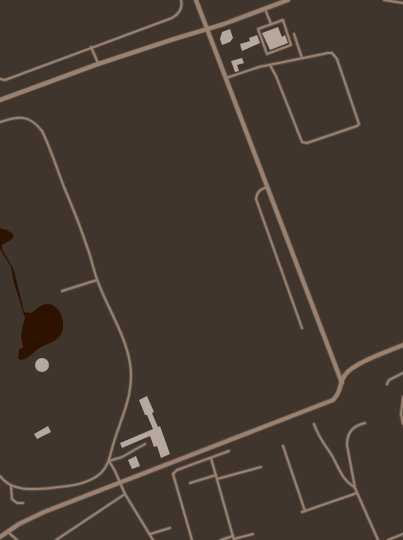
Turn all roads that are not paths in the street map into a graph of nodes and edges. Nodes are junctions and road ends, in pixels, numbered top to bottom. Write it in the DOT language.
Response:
graph roads {
  1 [pos="181,0"];
  2 [pos="196,0"];
  3 [pos="288,0"];
  4 [pos="384,0"];
  5 [pos="403,3"];
  6 [pos="265,9"];
  7 [pos="271,24"];
  8 [pos="207,29"];
  9 [pos="294,34"];
  10 [pos="91,47"];
  11 [pos="302,58"];
  12 [pos="98,64"];
  13 [pos="270,65"];
  14 [pos="226,78"];
  15 [pos="0,79"];
  16 [pos="0,100"];
  17 [pos="0,122"];
  18 [pos="267,187"];
  19 [pos="97,280"];
  20 [pos="62,291"];
  21 [pos="302,328"];
  22 [pos="403,345"];
  23 [pos="403,373"];
  24 [pos="342,383"];
  25 [pos="387,384"];
  26 [pos="402,397"];
  27 [pos="365,423"];
  28 [pos="314,424"];
  29 [pos="403,424"];
  30 [pos="144,444"];
  31 [pos="283,446"];
  32 [pos="229,451"];
  33 [pos="211,458"];
  34 [pos="109,460"];
  35 [pos="261,467"];
  36 [pos="216,475"];
  37 [pos="0,476"];
  38 [pos="217,479"];
  39 [pos="120,482"];
  40 [pos="190,483"];
  41 [pos="11,486"];
  42 [pos="355,488"];
  43 [pos="357,493"];
  44 [pos="125,494"];
  45 [pos="23,504"];
  46 [pos="170,528"];
  47 [pos="7,531"];
  48 [pos="150,534"];
  49 [pos="253,534"];
  50 [pos="403,534"];
  51 [pos="0,536"];
  52 [pos="233,536"];
  53 [pos="17,540"];
  54 [pos="56,540"];
  55 [pos="153,540"];
  56 [pos="192,540"];
  57 [pos="221,540"];
  58 [pos="234,540"];
  59 [pos="378,540"];
  60 [pos="388,540"];
  1 -- 10 [label="lane"];
  2 -- 8 [label="street"];
  3 -- 6 [label="street"];
  4 -- 5 [label="lane"];
  6 -- 7 [label="lane"];
  6 -- 8 [label="street"];
  7 -- 7 [label="lane"];
  8 -- 12 [label="street"];
  8 -- 14 [label="street"];
  9 -- 11 [label="lane"];
  10 -- 12 [label="lane"];
  10 -- 15 [label="lane"];
  11 -- 13 [label="lane"];
  11 -- 13 [label="lane"];
  12 -- 16 [label="street"];
  13 -- 14 [label="lane"];
  14 -- 18 [label="street"];
  17 -- 19 [label="lane"];
  18 -- 21 [label="lane"];
  18 -- 24 [label="street"];
  19 -- 20 [label="lane"];
  19 -- 34 [label="lane"];
  22 -- 24 [label="street"];
  23 -- 25 [label="lane"];
  24 -- 39 [label="street"];
  26 -- 29 [label="lane"];
  27 -- 42 [label="lane"];
  28 -- 42 [label="lane"];
  30 -- 34 [label="lane"];
  31 -- 43 [label="lane"];
  32 -- 33 [label="lane"];
  33 -- 36 [label="lane"];
  33 -- 56 [label="lane"];
  34 -- 39 [label="lane"];
  34 -- 41 [label="lane"];
  35 -- 38 [label="lane"];
  36 -- 38 [label="lane"];
  36 -- 40 [label="lane"];
  37 -- 41 [label="lane"];
  38 -- 52 [label="lane"];
  39 -- 44 [label="lane"];
  39 -- 47 [label="street"];
  41 -- 45 [label="lane"];
  42 -- 43 [label="lane"];
  43 -- 59 [label="lane"];
  44 -- 48 [label="lane"];
  44 -- 54 [label="lane"];
  46 -- 48 [label="lane"];
  47 -- 51 [label="street"];
  47 -- 53 [label="lane"];
  48 -- 55 [label="lane"];
  49 -- 58 [label="lane"];
  50 -- 60 [label="lane"];
  52 -- 57 [label="lane"];
  52 -- 58 [label="lane"];
}
